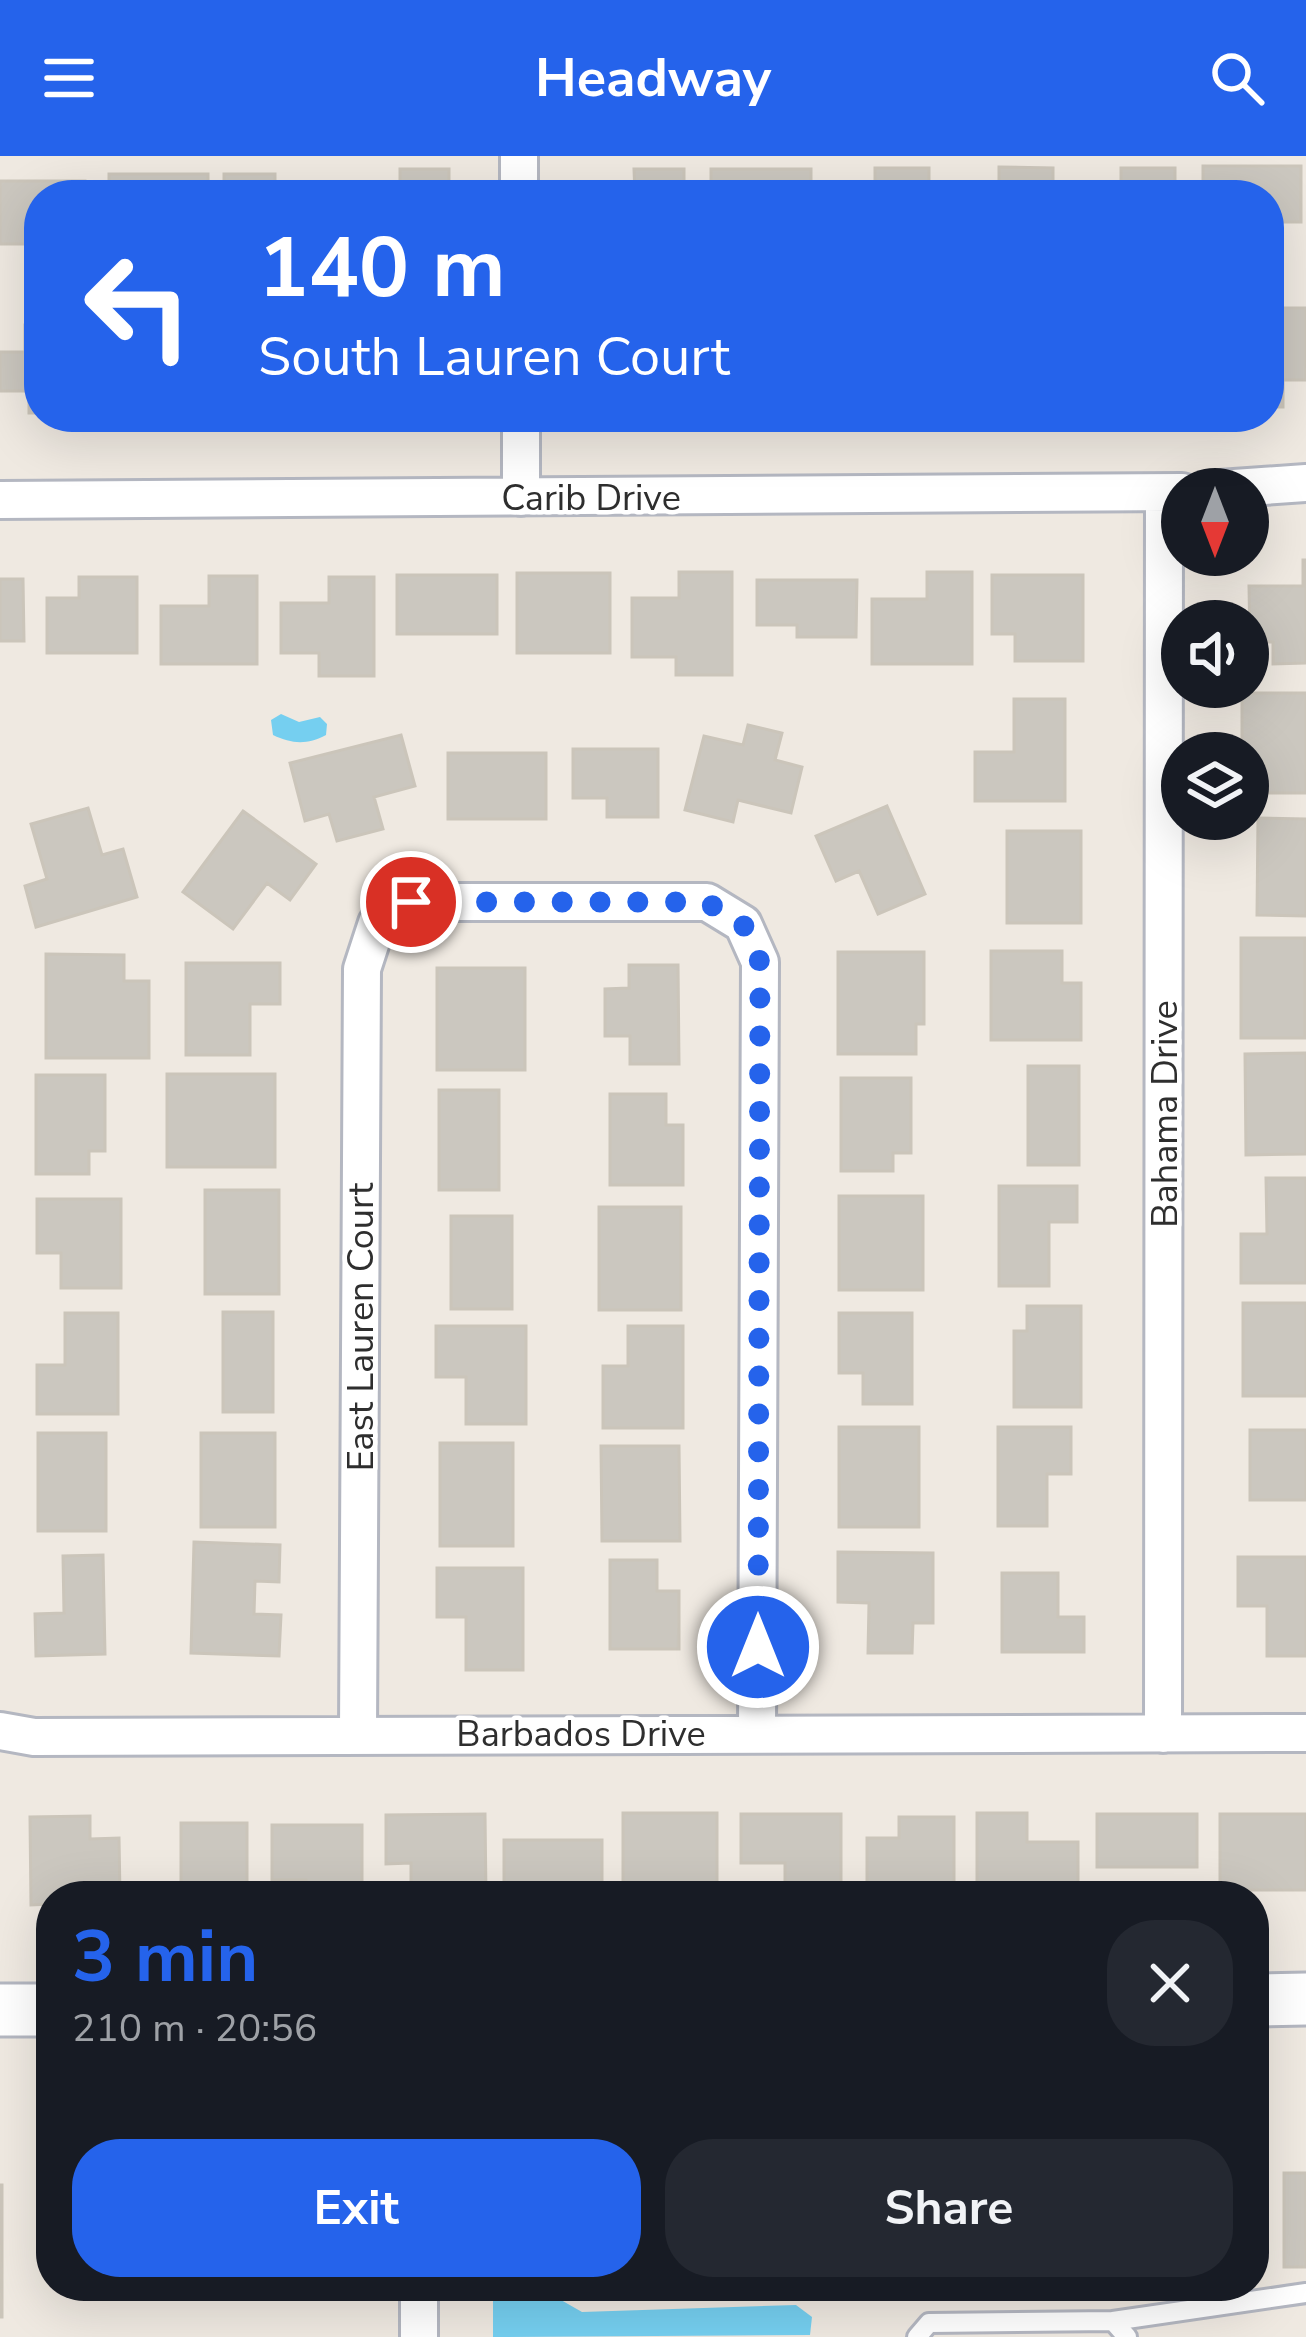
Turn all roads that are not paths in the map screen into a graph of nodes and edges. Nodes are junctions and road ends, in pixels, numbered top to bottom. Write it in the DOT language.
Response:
graph roads {
  1 [pos="521,432"];
  2 [pos="1306,483"];
  3 [pos="1269,486"];
  4 [pos="1161,492"];
  5 [pos="521,497"];
  6 [pos="0,500"];
  7 [pos="1172,576"];
  8 [pos="0,1731"];
  9 [pos="758,1733"];
  10 [pos="1306,1733"];
  11 [pos="358,1734"];
  12 [pos="1163,1734"];
  13 [pos="1306,1999"];
  14 [pos="1269,2000"];
  15 [pos="0,2010"];
  16 [pos="36,2010"];
  17 [pos="1306,2293"];
  18 [pos="1269,2298"];
  19 [pos="419,2301"];
  20 [pos="1251,2301"];
  21 [pos="1112,2321"];
  22 [pos="418,2337"];
  23 [pos="916,2337"];
  24 [pos="1127,2337"];
  1 -- 5 [label="street"];
  2 -- 3 [label="street"];
  4 -- 5 [label="street, Carib Drive"];
  5 -- 6 [label="street, Carib Drive"];
  7 -- 12 [label="street, Bahama Drive"];
  8 -- 11 [label="street, Barbados Drive"];
  9 -- 11 [label="street, Barbados Drive"];
  9 -- 11 [label="street, East Lauren Court"];
  9 -- 12 [label="street, Barbados Drive"];
  10 -- 12 [label="street, Barbados Drive"];
  13 -- 14 [label="street"];
  15 -- 16 [label="street"];
  17 -- 18 [label="lane"];
  19 -- 22 [label="street"];
  20 -- 21 [label="lane"];
  21 -- 23 [label="lane"];
  21 -- 24 [label="lane"];
}
